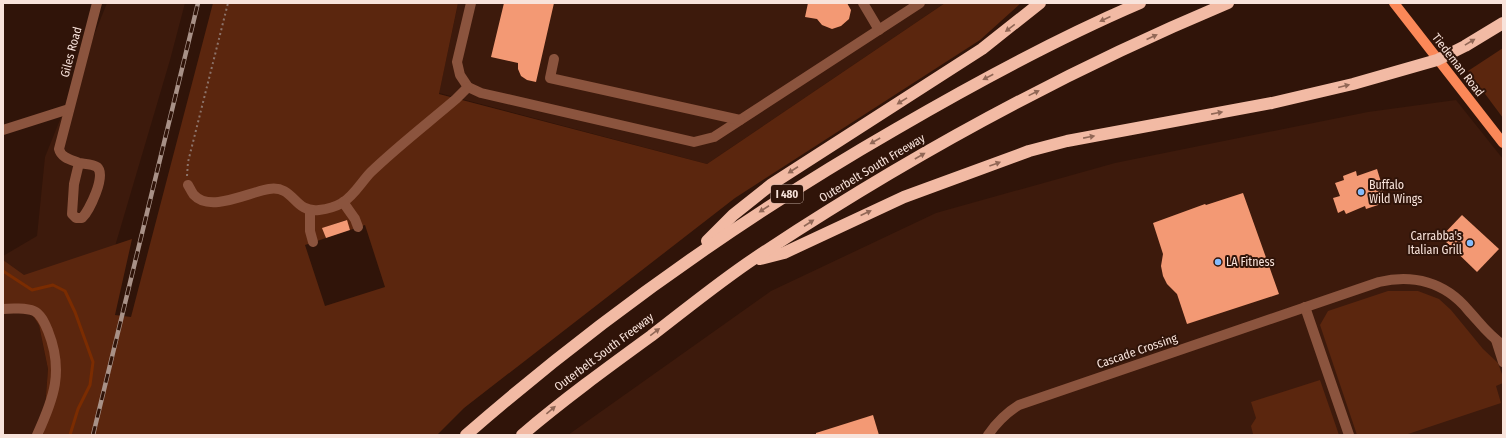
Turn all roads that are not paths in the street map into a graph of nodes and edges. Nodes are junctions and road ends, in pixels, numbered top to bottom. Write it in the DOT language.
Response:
graph roads {
  1 [pos="97,3"];
  2 [pos="471,3"];
  3 [pos="863,3"];
  4 [pos="920,3"];
  5 [pos="1040,3"];
  6 [pos="1140,3"];
  7 [pos="1228,3"];
  8 [pos="1394,3"];
  9 [pos="1503,23"];
  10 [pos="879,30"];
  11 [pos="554,59"];
  12 [pos="1437,60"];
  13 [pos="468,87"];
  14 [pos="69,109"];
  15 [pos="740,120"];
  16 [pos="3,130"];
  17 [pos="1503,143"];
  18 [pos="79,163"];
  19 [pos="188,185"];
  20 [pos="343,202"];
  21 [pos="310,211"];
  22 [pos="358,227"];
  23 [pos="313,242"];
  24 [pos="753,259"];
  25 [pos="686,262"];
  26 [pos="1306,307"];
  27 [pos="3,309"];
  28 [pos="1499,343"];
  29 [pos="1503,362"];
  30 [pos="37,435"];
  31 [pos="466,435"];
  32 [pos="522,435"];
  33 [pos="988,435"];
  34 [pos="1349,435"];
  1 -- 14 [label="street, Giles Road"];
  2 -- 13 [label="street"];
  3 -- 10 [label="street"];
  4 -- 10 [label="street"];
  5 -- 25 [label="highway, one-way"];
  6 -- 25 [label="highway, Outerbelt South Freeway / I 480, one-way"];
  24 -- 7 [label="highway, Outerbelt South Freeway, one-way"];
  8 -- 12 [label="main road, Tiedeman Road"];
  12 -- 9 [label="highway, one-way"];
  10 -- 15 [label="street"];
  11 -- 15 [label="street"];
  12 -- 17 [label="main road, Tiedeman Road"];
  24 -- 12 [label="highway, one-way"];
  13 -- 15 [label="street"];
  13 -- 20 [label="street"];
  14 -- 16 [label="street"];
  14 -- 18 [label="street, Giles Road"];
  18 -- 18 [label="street"];
  19 -- 21 [label="street"];
  20 -- 21 [label="street"];
  20 -- 22 [label="street"];
  21 -- 23 [label="street"];
  32 -- 24 [label="highway, Outerbelt South Freeway, one-way"];
  25 -- 31 [label="highway, Outerbelt South Freeway / I 480"];
  26 -- 28 [label="street, Cascade Crossing"];
  26 -- 33 [label="street, Cascade Crossing"];
  26 -- 34 [label="street"];
  27 -- 30 [label="street"];
  28 -- 29 [label="street"];
}
